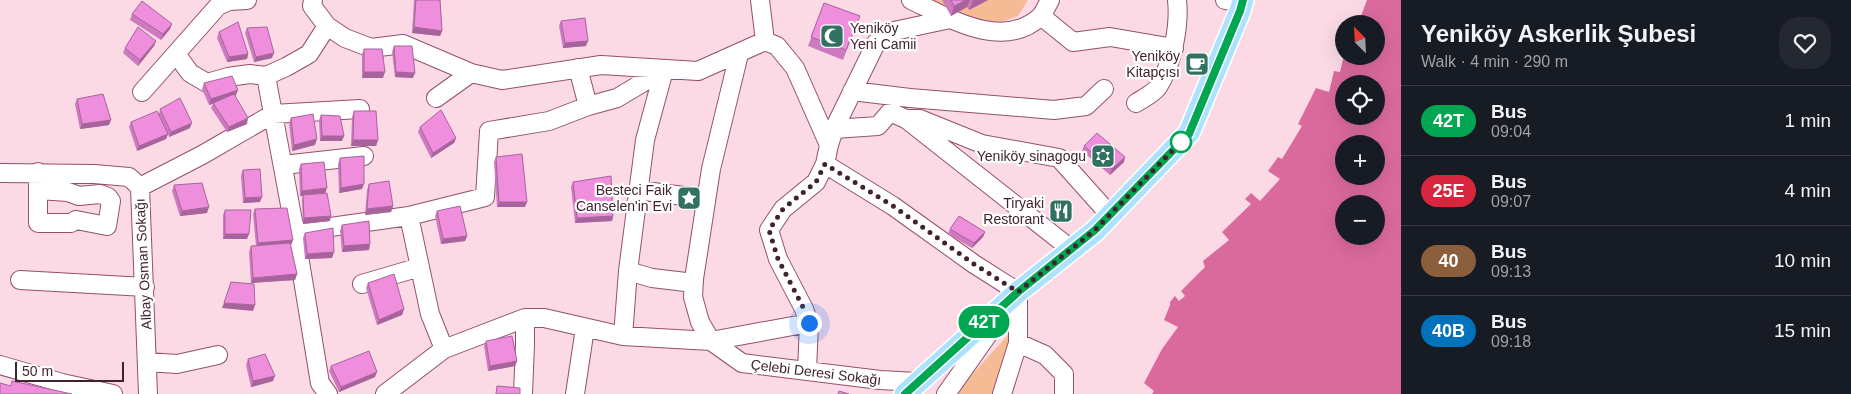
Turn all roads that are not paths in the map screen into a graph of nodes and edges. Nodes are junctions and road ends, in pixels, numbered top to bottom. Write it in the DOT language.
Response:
graph roads {
  1 [pos="247,0"];
  2 [pos="760,0"];
  3 [pos="911,0"];
  4 [pos="1050,0"];
  5 [pos="1177,0"];
  6 [pos="1237,1"];
  7 [pos="308,2"];
  8 [pos="1041,16"];
  9 [pos="950,18"];
  10 [pos="327,26"];
  11 [pos="765,41"];
  12 [pos="1174,48"];
  13 [pos="739,54"];
  14 [pos="177,55"];
  15 [pos="578,68"];
  16 [pos="664,70"];
  17 [pos="471,73"];
  18 [pos="266,76"];
  19 [pos="1104,88"];
  20 [pos="852,90"];
  21 [pos="142,92"];
  22 [pos="882,94"];
  23 [pos="436,98"];
  24 [pos="1136,104"];
  25 [pos="588,106"];
  26 [pos="360,108"];
  27 [pos="273,114"];
  28 [pos="898,116"];
  29 [pos="832,137"];
  30 [pos="364,156"];
  31 [pos="825,164"];
  32 [pos="283,165"];
  33 [pos="0,172"];
  34 [pos="38,172"];
  35 [pos="113,176"];
  36 [pos="140,187"];
  37 [pos="39,190"];
  38 [pos="638,190"];
  39 [pos="68,192"];
  40 [pos="92,194"];
  41 [pos="706,199"];
  42 [pos="112,202"];
  43 [pos="1110,215"];
  44 [pos="409,216"];
  45 [pos="71,223"];
  46 [pos="90,223"];
  47 [pos="295,232"];
  48 [pos="1071,249"];
  49 [pos="420,267"];
  50 [pos="628,271"];
  51 [pos="20,280"];
  52 [pos="694,283"];
  53 [pos="362,284"];
  54 [pos="145,287"];
  55 [pos="1018,292"];
  56 [pos="525,318"];
  57 [pos="809,323"];
  58 [pos="585,328"];
  59 [pos="624,336"];
  60 [pos="711,341"];
  61 [pos="1018,343"];
  62 [pos="444,349"];
  63 [pos="218,355"];
  64 [pos="147,362"];
  65 [pos="0,365"];
  66 [pos="807,371"];
  67 [pos="911,388"];
  68 [pos="112,394"];
  69 [pos="148,394"];
  70 [pos="328,394"];
  71 [pos="385,394"];
  72 [pos="523,394"];
  73 [pos="575,394"];
  74 [pos="946,394"];
  75 [pos="1002,394"];
  76 [pos="1064,394"];
  1 -- 14 [label="street"];
  2 -- 11 [label="street"];
  3 -- 9 [label="street"];
  4 -- 8 [label="street"];
  5 -- 12 [label="street"];
  6 -- 43 [label="main road"];
  7 -- 10 [label="street"];
  8 -- 9 [label="street"];
  8 -- 12 [label="street"];
  9 -- 20 [label="street"];
  10 -- 17 [label="street"];
  10 -- 18 [label="street"];
  11 -- 13 [label="street"];
  11 -- 29 [label="street"];
  12 -- 24 [label="street"];
  13 -- 16 [label="street"];
  13 -- 41 [label="street"];
  14 -- 18 [label="street"];
  14 -- 21 [label="street"];
  15 -- 16 [label="street"];
  15 -- 17 [label="street"];
  15 -- 25 [label="street"];
  16 -- 25 [label="street"];
  16 -- 38 [label="street"];
  17 -- 23 [label="street"];
  18 -- 27 [label="street"];
  19 -- 22 [label="street"];
  20 -- 22 [label="street"];
  20 -- 29 [label="street"];
  22 -- 28 [label="street"];
  25 -- 44 [label="street"];
  26 -- 27 [label="street"];
  27 -- 32 [label="street"];
  27 -- 36 [label="street"];
  28 -- 29 [label="street"];
  28 -- 43 [label="street"];
  28 -- 48 [label="street"];
  29 -- 31 [label="street"];
  30 -- 32 [label="street"];
  31 -- 55 [label="street"];
  31 -- 57 [label="street"];
  32 -- 47 [label="street"];
  33 -- 34 [label="street, Albay Osman Sokağı"];
  34 -- 35 [label="street, Albay Osman Sokağı"];
  34 -- 37 [label="street"];
  35 -- 36 [label="street, Albay Osman Sokağı"];
  35 -- 42 [label="street"];
  36 -- 54 [label="street, Albay Osman Sokağı"];
  37 -- 39 [label="street"];
  37 -- 45 [label="street"];
  38 -- 41 [label="street"];
  38 -- 50 [label="street"];
  39 -- 40 [label="street"];
  39 -- 45 [label="street"];
  40 -- 42 [label="street"];
  40 -- 46 [label="street"];
  41 -- 52 [label="street"];
  42 -- 46 [label="street"];
  43 -- 48 [label="main road"];
  44 -- 47 [label="street"];
  44 -- 49 [label="street"];
  45 -- 46 [label="street"];
  47 -- 70 [label="street"];
  48 -- 55 [label="main road"];
  49 -- 53 [label="street"];
  49 -- 62 [label="street"];
  50 -- 52 [label="street"];
  50 -- 59 [label="street"];
  51 -- 54 [label="street"];
  52 -- 60 [label="street"];
  54 -- 64 [label="street, Albay Osman Sokağı"];
  55 -- 61 [label="street"];
  55 -- 67 [label="main road"];
  55 -- 74 [label="street"];
  56 -- 58 [label="street"];
  56 -- 62 [label="street"];
  56 -- 72 [label="street"];
  57 -- 60 [label="street"];
  57 -- 66 [label="street"];
  58 -- 59 [label="street"];
  58 -- 73 [label="street"];
  59 -- 60 [label="street"];
  60 -- 66 [label="street, Çelebi Deresi Sokağı"];
  61 -- 75 [label="street"];
  61 -- 76 [label="street"];
  62 -- 71 [label="street"];
  63 -- 64 [label="street"];
  64 -- 69 [label="street, Albay Osman Sokağı"];
  65 -- 68 [label="street"];
  66 -- 67 [label="street, Çelebi Deresi Sokağı"];
}
